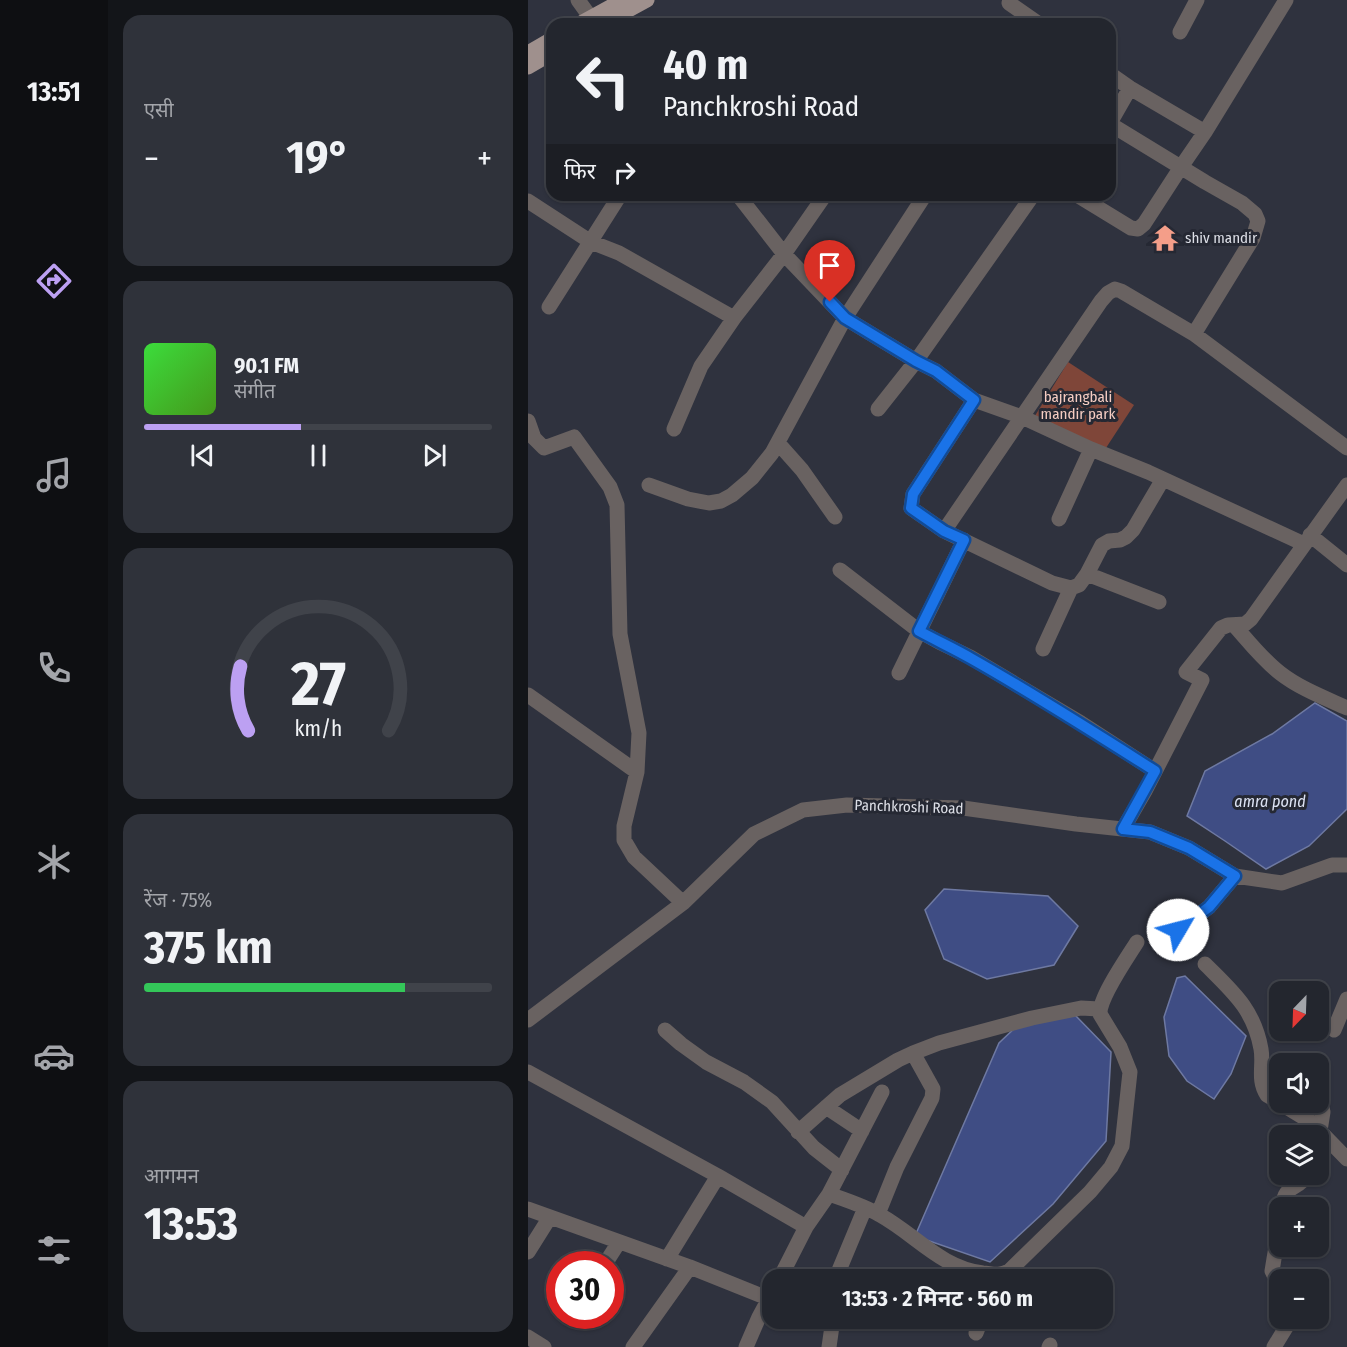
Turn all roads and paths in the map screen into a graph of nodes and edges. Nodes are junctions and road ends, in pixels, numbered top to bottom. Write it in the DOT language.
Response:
graph roads {
  1 [pos="578,0"];
  2 [pos="623,0"];
  3 [pos="647,0"];
  4 [pos="1197,0"];
  5 [pos="1286,0"];
  6 [pos="1009,3"];
  7 [pos="594,18"];
  8 [pos="603,18"];
  9 [pos="607,18"];
  10 [pos="1028,18"];
  11 [pos="1179,32"];
  12 [pos="546,42"];
  13 [pos="528,53"];
  14 [pos="546,56"];
  15 [pos="528,67"];
  16 [pos="1116,78"];
  17 [pos="1130,88"];
  18 [pos="1116,112"];
  19 [pos="1116,127"];
  20 [pos="1205,132"];
  21 [pos="1181,167"];
  22 [pos="528,201"];
  23 [pos="616,201"];
  24 [pos="743,201"];
  25 [pos="821,201"];
  26 [pos="921,201"];
  27 [pos="1029,201"];
  28 [pos="1087,201"];
  29 [pos="591,242"];
  30 [pos="784,254"];
  31 [pos="549,307"];
  32 [pos="734,318"];
  33 [pos="845,318"];
  34 [pos="1194,334"];
  35 [pos="916,361"];
  36 [pos="974,400"];
  37 [pos="878,409"];
  38 [pos="1022,417"];
  39 [pos="528,421"];
  40 [pos="674,429"];
  41 [pos="778,443"];
  42 [pos="1347,448"];
  43 [pos="1091,449"];
  44 [pos="1163,479"];
  45 [pos="650,484"];
  46 [pos="1347,485"];
  47 [pos="835,517"];
  48 [pos="1059,519"];
  49 [pos="944,531"];
  50 [pos="964,540"];
  51 [pos="1307,540"];
  52 [pos="1347,565"];
  53 [pos="840,570"];
  54 [pos="1087,574"];
  55 [pos="1071,588"];
  56 [pos="1159,602"];
  57 [pos="1234,625"];
  58 [pos="919,631"];
  59 [pos="1043,649"];
  60 [pos="899,673"];
  61 [pos="528,695"];
  62 [pos="1347,708"];
  63 [pos="1155,771"];
  64 [pos="637,772"];
  65 [pos="1123,829"];
  66 [pos="1347,866"];
  67 [pos="1235,876"];
  68 [pos="683,903"];
  69 [pos="1178,930"];
  70 [pos="1137,942"];
  71 [pos="1205,963"];
  72 [pos="1347,999"];
  73 [pos="1099,1009"];
  74 [pos="528,1020"];
  75 [pos="665,1030"];
  76 [pos="1334,1030"];
  77 [pos="913,1053"];
  78 [pos="528,1072"];
  79 [pos="882,1092"];
  80 [pos="826,1107"];
  81 [pos="1313,1125"];
  82 [pos="862,1131"];
  83 [pos="798,1132"];
  84 [pos="1329,1144"];
  85 [pos="1347,1159"];
  86 [pos="842,1170"];
  87 [pos="718,1176"];
  88 [pos="1297,1185"];
  89 [pos="829,1194"];
  90 [pos="1284,1197"];
  91 [pos="528,1209"];
  92 [pos="872,1211"];
  93 [pos="550,1217"];
  94 [pos="806,1227"];
  95 [pos="619,1242"];
  96 [pos="613,1251"];
  97 [pos="528,1252"];
  98 [pos="667,1259"];
  99 [pos="690,1267"];
  100 [pos="785,1269"];
  101 [pos="841,1269"];
  102 [pos="964,1269"];
  103 [pos="1012,1269"];
  104 [pos="762,1294"];
  105 [pos="762,1312"];
  106 [pos="832,1329"];
  107 [pos="1285,1329"];
  108 [pos="528,1337"];
  109 [pos="544,1347"];
  110 [pos="633,1347"];
  111 [pos="746,1347"];
  112 [pos="830,1347"];
  113 [pos="1274,1347"];
  1 -- 7 [label="street"];
  2 -- 8 [label="main road"];
  3 -- 9 [label="main road"];
  4 -- 11 [label="street"];
  5 -- 20 [label="street"];
  6 -- 10 [label="street"];
  12 -- 13 [label="main road"];
  14 -- 15 [label="main road"];
  16 -- 17 [label="street"];
  17 -- 18 [label="street"];
  17 -- 20 [label="street"];
  19 -- 21 [label="street"];
  20 -- 21 [label="street"];
  21 -- 28 [label="street"];
  21 -- 34 [label="street"];
  22 -- 29 [label="street"];
  23 -- 29 [label="street"];
  24 -- 30 [label="street"];
  25 -- 30 [label="street"];
  26 -- 33 [label="street"];
  27 -- 35 [label="street"];
  29 -- 31 [label="street"];
  29 -- 32 [label="street"];
  30 -- 32 [label="street"];
  30 -- 33 [label="street"];
  32 -- 40 [label="street"];
  33 -- 35 [label="street"];
  33 -- 41 [label="street"];
  34 -- 38 [label="street"];
  34 -- 42 [label="street"];
  35 -- 36 [label="street"];
  35 -- 37 [label="street"];
  36 -- 38 [label="street"];
  36 -- 49 [label="street"];
  38 -- 43 [label="street"];
  38 -- 49 [label="street"];
  39 -- 64 [label="street"];
  41 -- 45 [label="street"];
  41 -- 47 [label="street"];
  43 -- 44 [label="street"];
  43 -- 48 [label="street"];
  44 -- 51 [label="street"];
  44 -- 54 [label="street"];
  46 -- 51 [label="street"];
  49 -- 50 [label="street"];
  50 -- 55 [label="street"];
  50 -- 58 [label="street"];
  51 -- 52 [label="street"];
  51 -- 57 [label="street"];
  53 -- 58 [label="street"];
  54 -- 55 [label="street"];
  54 -- 56 [label="street"];
  55 -- 59 [label="street"];
  57 -- 62 [label="street"];
  57 -- 63 [label="street"];
  58 -- 60 [label="street"];
  58 -- 63 [label="street"];
  61 -- 64 [label="street"];
  63 -- 65 [label="street"];
  64 -- 68 [label="street"];
  65 -- 67 [label="street, Panchkroshi Road"];
  65 -- 68 [label="street, Panchkroshi Road"];
  66 -- 67 [label="street, Panchkroshi Road"];
  67 -- 69 [label="street"];
  68 -- 74 [label="street, Panchkroshi Road"];
  70 -- 73 [label="street"];
  71 -- 81 [label="street"];
  72 -- 76 [label="street"];
  73 -- 77 [label="street"];
  73 -- 103 [label="street"];
  75 -- 83 [label="street"];
  77 -- 80 [label="street"];
  77 -- 92 [label="street"];
  78 -- 87 [label="street"];
  79 -- 82 [label="street"];
  80 -- 82 [label="street"];
  80 -- 83 [label="street"];
  82 -- 86 [label="street"];
  83 -- 86 [label="street"];
  84 -- 85 [label="street"];
  86 -- 89 [label="street"];
  87 -- 94 [label="street"];
  87 -- 98 [label="street"];
  88 -- 90 [label="street"];
  89 -- 92 [label="street"];
  89 -- 94 [label="street"];
  91 -- 93 [label="street"];
  92 -- 101 [label="street"];
  92 -- 102 [label="street"];
  93 -- 95 [label="street"];
  93 -- 97 [label="street"];
  94 -- 100 [label="street"];
  95 -- 96 [label="street"];
  95 -- 98 [label="street"];
  98 -- 99 [label="street"];
  99 -- 104 [label="street"];
  99 -- 110 [label="street"];
  105 -- 111 [label="street"];
  106 -- 112 [label="street"];
  107 -- 113 [label="street"];
  108 -- 109 [label="street"];
}
